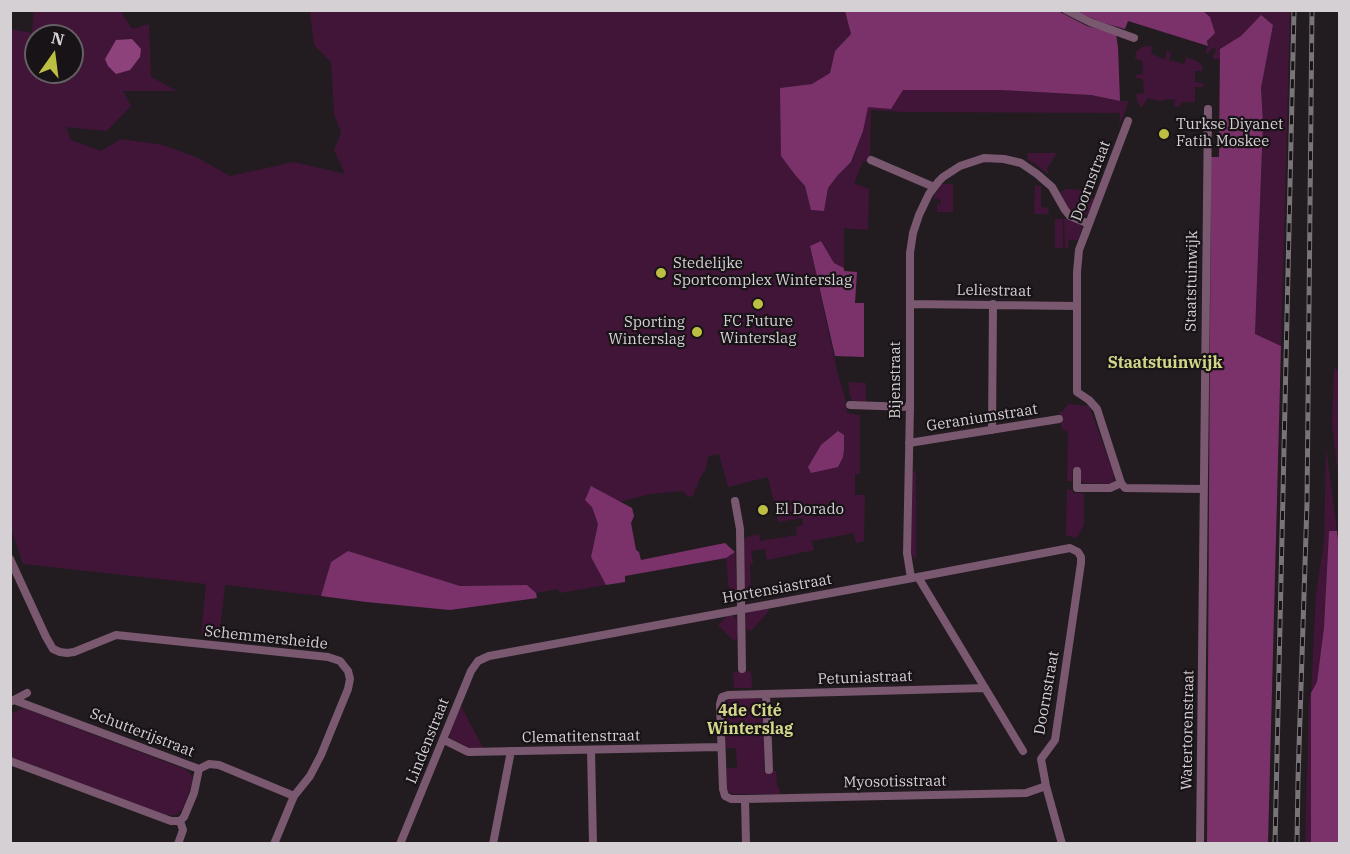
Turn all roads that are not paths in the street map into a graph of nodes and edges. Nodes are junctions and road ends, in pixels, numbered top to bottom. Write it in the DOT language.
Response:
graph roads {
  1 [pos="1066,10"];
  2 [pos="1134,38"];
  3 [pos="1208,109"];
  4 [pos="1128,121"];
  5 [pos="872,160"];
  6 [pos="934,188"];
  7 [pos="1089,224"];
  8 [pos="910,304"];
  9 [pos="993,304"];
  10 [pos="1077,306"];
  11 [pos="850,405"];
  12 [pos="910,407"];
  13 [pos="1059,419"];
  14 [pos="992,430"];
  15 [pos="909,443"];
  16 [pos="1077,471"];
  17 [pos="1120,483"];
  18 [pos="1203,489"];
  19 [pos="735,501"];
  20 [pos="1070,548"];
  21 [pos="10,559"];
  22 [pos="915,578"];
  23 [pos="741,609"];
  24 [pos="1202,617"];
  25 [pos="489,656"];
  26 [pos="742,669"];
  27 [pos="985,688"];
  28 [pos="27,693"];
  29 [pos="766,694"];
  30 [pos="12,701"];
  31 [pos="444,740"];
  32 [pos="722,747"];
  33 [pos="591,750"];
  34 [pos="1023,751"];
  35 [pos="511,752"];
  36 [pos="10,760"];
  37 [pos="199,769"];
  38 [pos="769,770"];
  39 [pos="1046,786"];
  40 [pos="294,796"];
  41 [pos="745,799"];
  42 [pos="180,821"];
  43 [pos="178,843"];
  44 [pos="274,843"];
  45 [pos="400,843"];
  46 [pos="493,843"];
  47 [pos="593,843"];
  48 [pos="746,843"];
  49 [pos="1062,843"];
  50 [pos="1200,843"];
  1 -- 2 [label="street"];
  3 -- 18 [label="street, Staatstuinwijk"];
  4 -- 7 [label="street, Doornstraat"];
  5 -- 6 [label="street"];
  6 -- 7 [label="street, Bijenstraat"];
  6 -- 8 [label="street, Bijenstraat"];
  7 -- 10 [label="street, Doornstraat"];
  8 -- 9 [label="street, Leliestraat"];
  8 -- 12 [label="street, Bijenstraat"];
  9 -- 10 [label="street, Leliestraat"];
  9 -- 14 [label="street"];
  10 -- 17 [label="street, Doornstraat"];
  11 -- 12 [label="street"];
  12 -- 15 [label="street, Bijenstraat"];
  13 -- 14 [label="street, Geraniumstraat"];
  14 -- 15 [label="street, Geraniumstraat"];
  15 -- 22 [label="street, Bijenstraat"];
  16 -- 17 [label="street"];
  17 -- 18 [label="street"];
  18 -- 24 [label="street, Staatstuinwijk"];
  19 -- 23 [label="street, Hortensiastraat"];
  20 -- 22 [label="street, Hortensiastraat"];
  20 -- 39 [label="street, Doornstraat"];
  21 -- 40 [label="street, Schemmersheide"];
  22 -- 23 [label="street, Hortensiastraat"];
  22 -- 27 [label="street, Bijenstraat"];
  23 -- 25 [label="street, Hortensiastraat"];
  23 -- 26 [label="street, Hortensiastraat"];
  24 -- 50 [label="street, Watertorenstraat"];
  25 -- 31 [label="street, Lindenstraat"];
  27 -- 29 [label="street, Petuniastraat"];
  27 -- 34 [label="street, Bijenstraat"];
  28 -- 30 [label="street"];
  29 -- 32 [label="street, Petuniastraat"];
  29 -- 38 [label="street"];
  30 -- 37 [label="street, Schutterijstraat"];
  31 -- 35 [label="street, Clematitenstraat"];
  31 -- 45 [label="street, Lindenstraat"];
  32 -- 33 [label="street, Clematitenstraat"];
  32 -- 41 [label="street"];
  33 -- 35 [label="street, Clematitenstraat"];
  33 -- 47 [label="street"];
  35 -- 46 [label="street"];
  36 -- 42 [label="street"];
  37 -- 40 [label="street, Schutterijstraat"];
  37 -- 42 [label="street"];
  39 -- 41 [label="street, Myosotisstraat"];
  39 -- 49 [label="street, Doornstraat"];
  40 -- 44 [label="street, Schemmersheide"];
  41 -- 48 [label="street"];
  42 -- 43 [label="street"];
}
